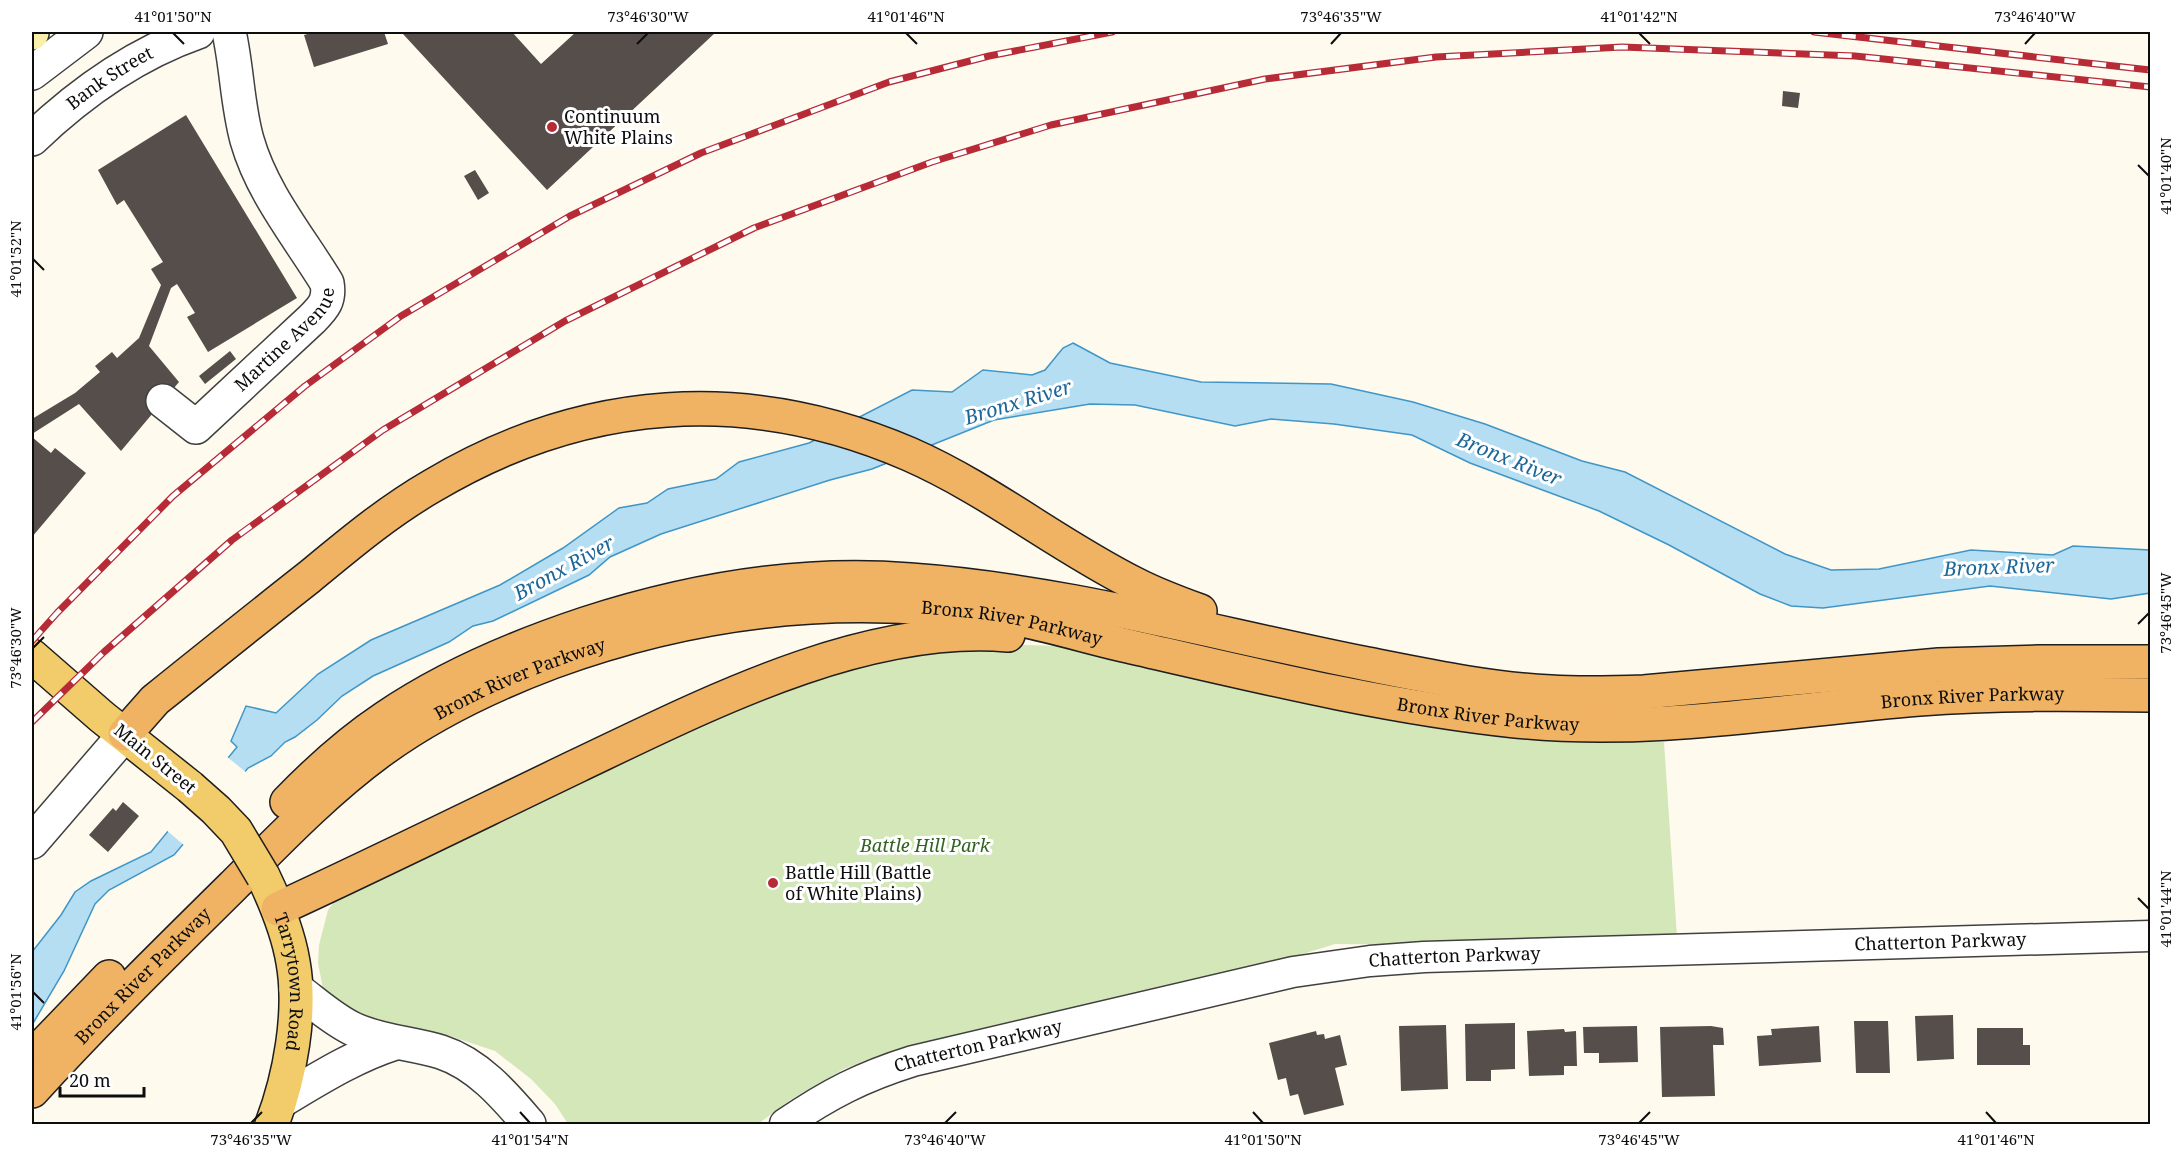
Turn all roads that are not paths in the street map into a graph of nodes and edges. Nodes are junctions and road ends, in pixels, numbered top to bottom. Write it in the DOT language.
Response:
graph roads {
  1 [pos="86,32"];
  2 [pos="198,32"];
  3 [pos="229,32"];
  4 [pos="32,73"];
  5 [pos="32,139"];
  6 [pos="163,401"];
  7 [pos="1119,644"];
  8 [pos="1303,651"];
  9 [pos="32,656"];
  10 [pos="2151,662"];
  11 [pos="2151,694"];
  12 [pos="124,734"];
  13 [pos="32,842"];
  14 [pos="263,876"];
  15 [pos="278,909"];
  16 [pos="2151,936"];
  17 [pos="296,989"];
  18 [pos="395,1043"];
  19 [pos="32,1057"];
  20 [pos="32,1091"];
  21 [pos="271,1117"];
  22 [pos="529,1125"];
  23 [pos="785,1125"];
  1 -- 4 [label="street"];
  2 -- 5 [label="street, Bank Street"];
  3 -- 6 [label="street, Martine Avenue"];
  7 -- 11 [label="highway, Bronx River Parkway"];
  7 -- 15 [label="highway"];
  7 -- 20 [label="highway, Bronx River Parkway"];
  8 -- 10 [label="highway, Bronx River Parkway"];
  8 -- 12 [label="highway"];
  8 -- 19 [label="highway, Bronx River Parkway"];
  9 -- 12 [label="main road, Main Street"];
  12 -- 13 [label="street"];
  12 -- 14 [label="main road, Main Street, bridge"];
  14 -- 15 [label="main road, Tarrytown Road"];
  15 -- 17 [label="main road, Tarrytown Road"];
  16 -- 23 [label="street, Chatterton Parkway"];
  17 -- 18 [label="street"];
  17 -- 21 [label="main road, Tarrytown Road"];
  18 -- 21 [label="street"];
  18 -- 22 [label="street"];
}
